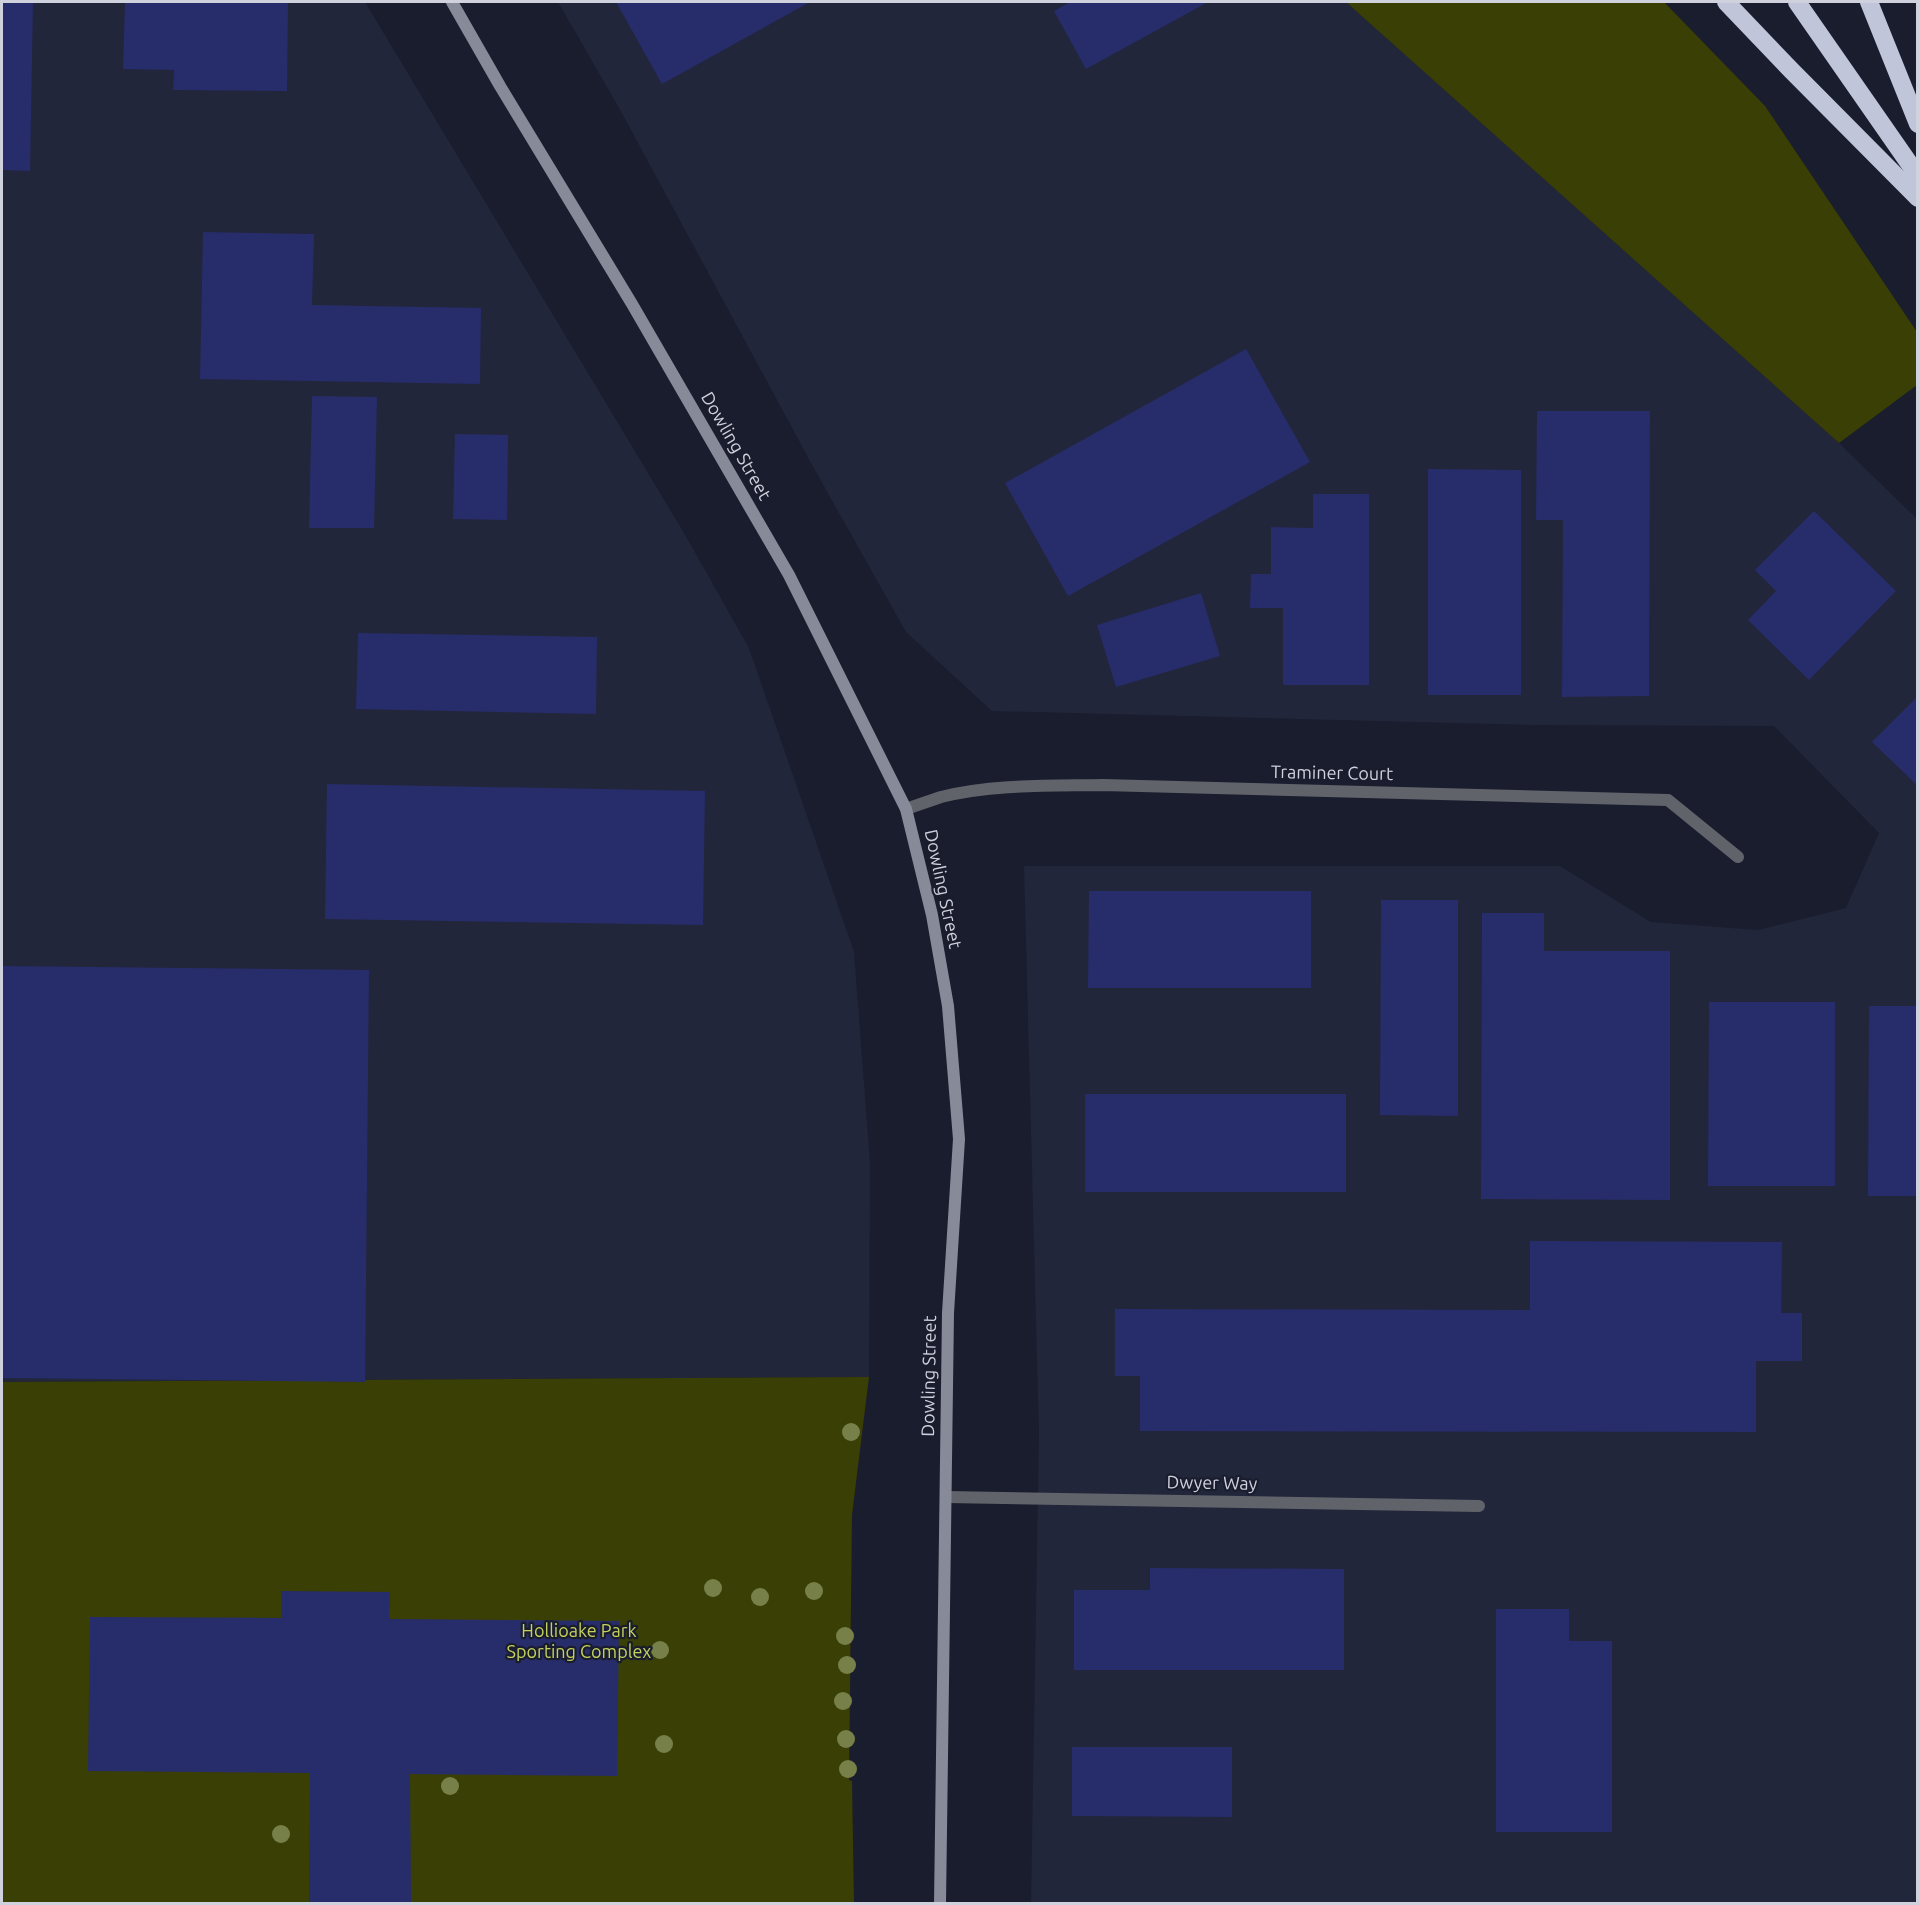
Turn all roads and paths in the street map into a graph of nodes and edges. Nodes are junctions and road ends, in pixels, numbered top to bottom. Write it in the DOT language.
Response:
graph roads {
  1 [pos="452,2"];
  2 [pos="1726,2"];
  3 [pos="1797,2"];
  4 [pos="1869,2"];
  5 [pos="1917,124"];
  6 [pos="1917,176"];
  7 [pos="1917,198"];
  8 [pos="906,809"];
  9 [pos="1738,857"];
  10 [pos="946,1497"];
  11 [pos="1479,1506"];
  12 [pos="940,1904"];
  1 -- 8 [label="street, Dowling Street"];
  2 -- 7 [label="highway"];
  3 -- 6 [label="highway"];
  4 -- 5 [label="highway"];
  8 -- 9 [label="street, Traminer Court"];
  8 -- 10 [label="street, Dowling Street"];
  10 -- 11 [label="street, Dwyer Way"];
  10 -- 12 [label="street, Dowling Street"];
}
